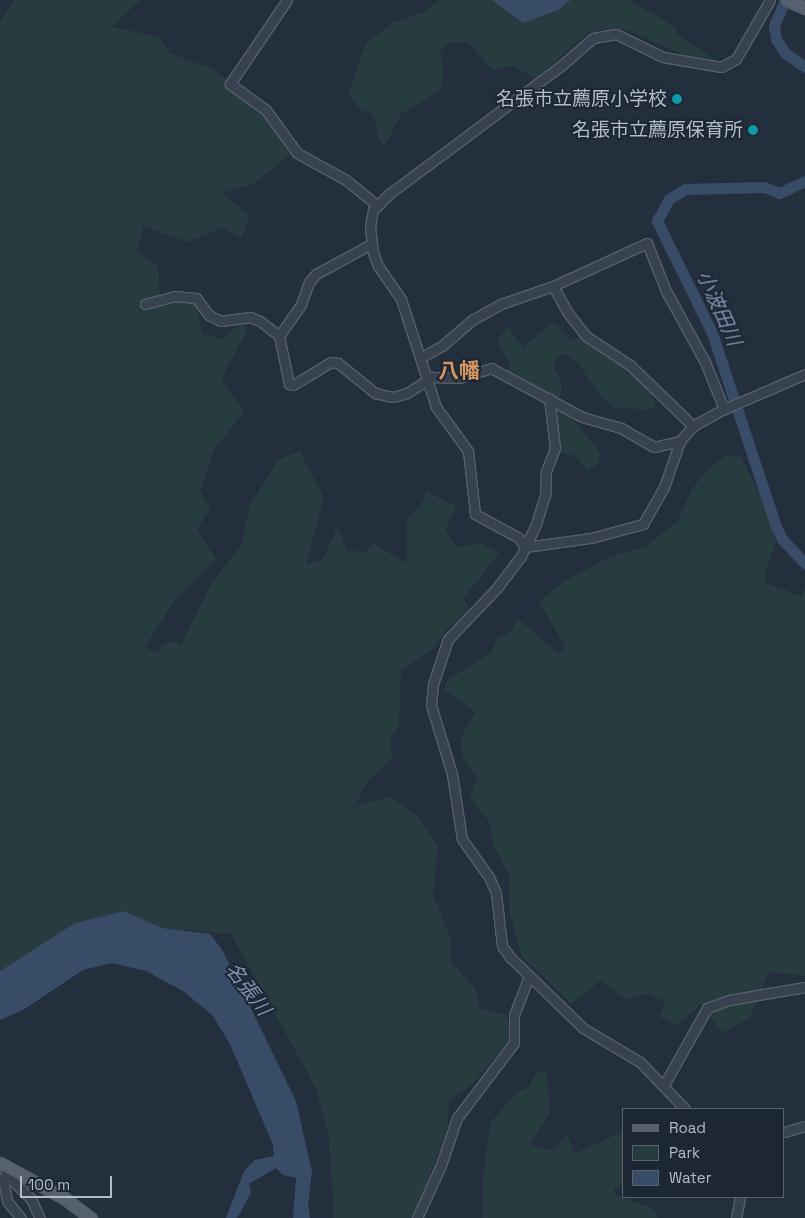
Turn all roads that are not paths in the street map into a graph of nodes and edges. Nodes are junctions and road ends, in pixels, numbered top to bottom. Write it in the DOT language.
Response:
graph roads {
  1 [pos="288,0"];
  2 [pos="770,0"];
  3 [pos="790,1"];
  4 [pos="805,8"];
  5 [pos="377,205"];
  6 [pos="371,244"];
  7 [pos="553,286"];
  8 [pos="145,304"];
  9 [pos="278,336"];
  10 [pos="420,358"];
  11 [pos="805,374"];
  12 [pos="426,382"];
  13 [pos="549,398"];
  14 [pos="725,408"];
  15 [pos="693,426"];
  16 [pos="680,442"];
  17 [pos="525,547"];
  18 [pos="529,976"];
  19 [pos="805,987"];
  20 [pos="664,1085"];
  21 [pos="684,1108"];
  22 [pos="805,1126"];
  23 [pos="785,1132"];
  24 [pos="4,1168"];
  25 [pos="740,1198"];
  26 [pos="21,1218"];
  27 [pos="40,1218"];
  28 [pos="91,1218"];
  29 [pos="417,1218"];
  30 [pos="736,1218"];
  1 -- 5 [label="street"];
  2 -- 5 [label="street"];
  3 -- 4 [label="main road"];
  5 -- 6 [label="street"];
  6 -- 9 [label="street"];
  6 -- 10 [label="street"];
  7 -- 10 [label="street"];
  7 -- 14 [label="street"];
  7 -- 15 [label="street"];
  8 -- 9 [label="street"];
  9 -- 12 [label="street"];
  10 -- 12 [label="street"];
  11 -- 14 [label="street"];
  12 -- 13 [label="street"];
  12 -- 17 [label="street"];
  13 -- 16 [label="street"];
  13 -- 17 [label="street"];
  14 -- 15 [label="street"];
  15 -- 16 [label="street"];
  16 -- 17 [label="street"];
  17 -- 18 [label="street"];
  18 -- 20 [label="street"];
  18 -- 29 [label="street"];
  19 -- 20 [label="street"];
  20 -- 21 [label="street"];
  22 -- 23 [label="street"];
  24 -- 26 [label="street"];
  24 -- 27 [label="street"];
  24 -- 28 [label="main road"];
  25 -- 30 [label="street"];
}
